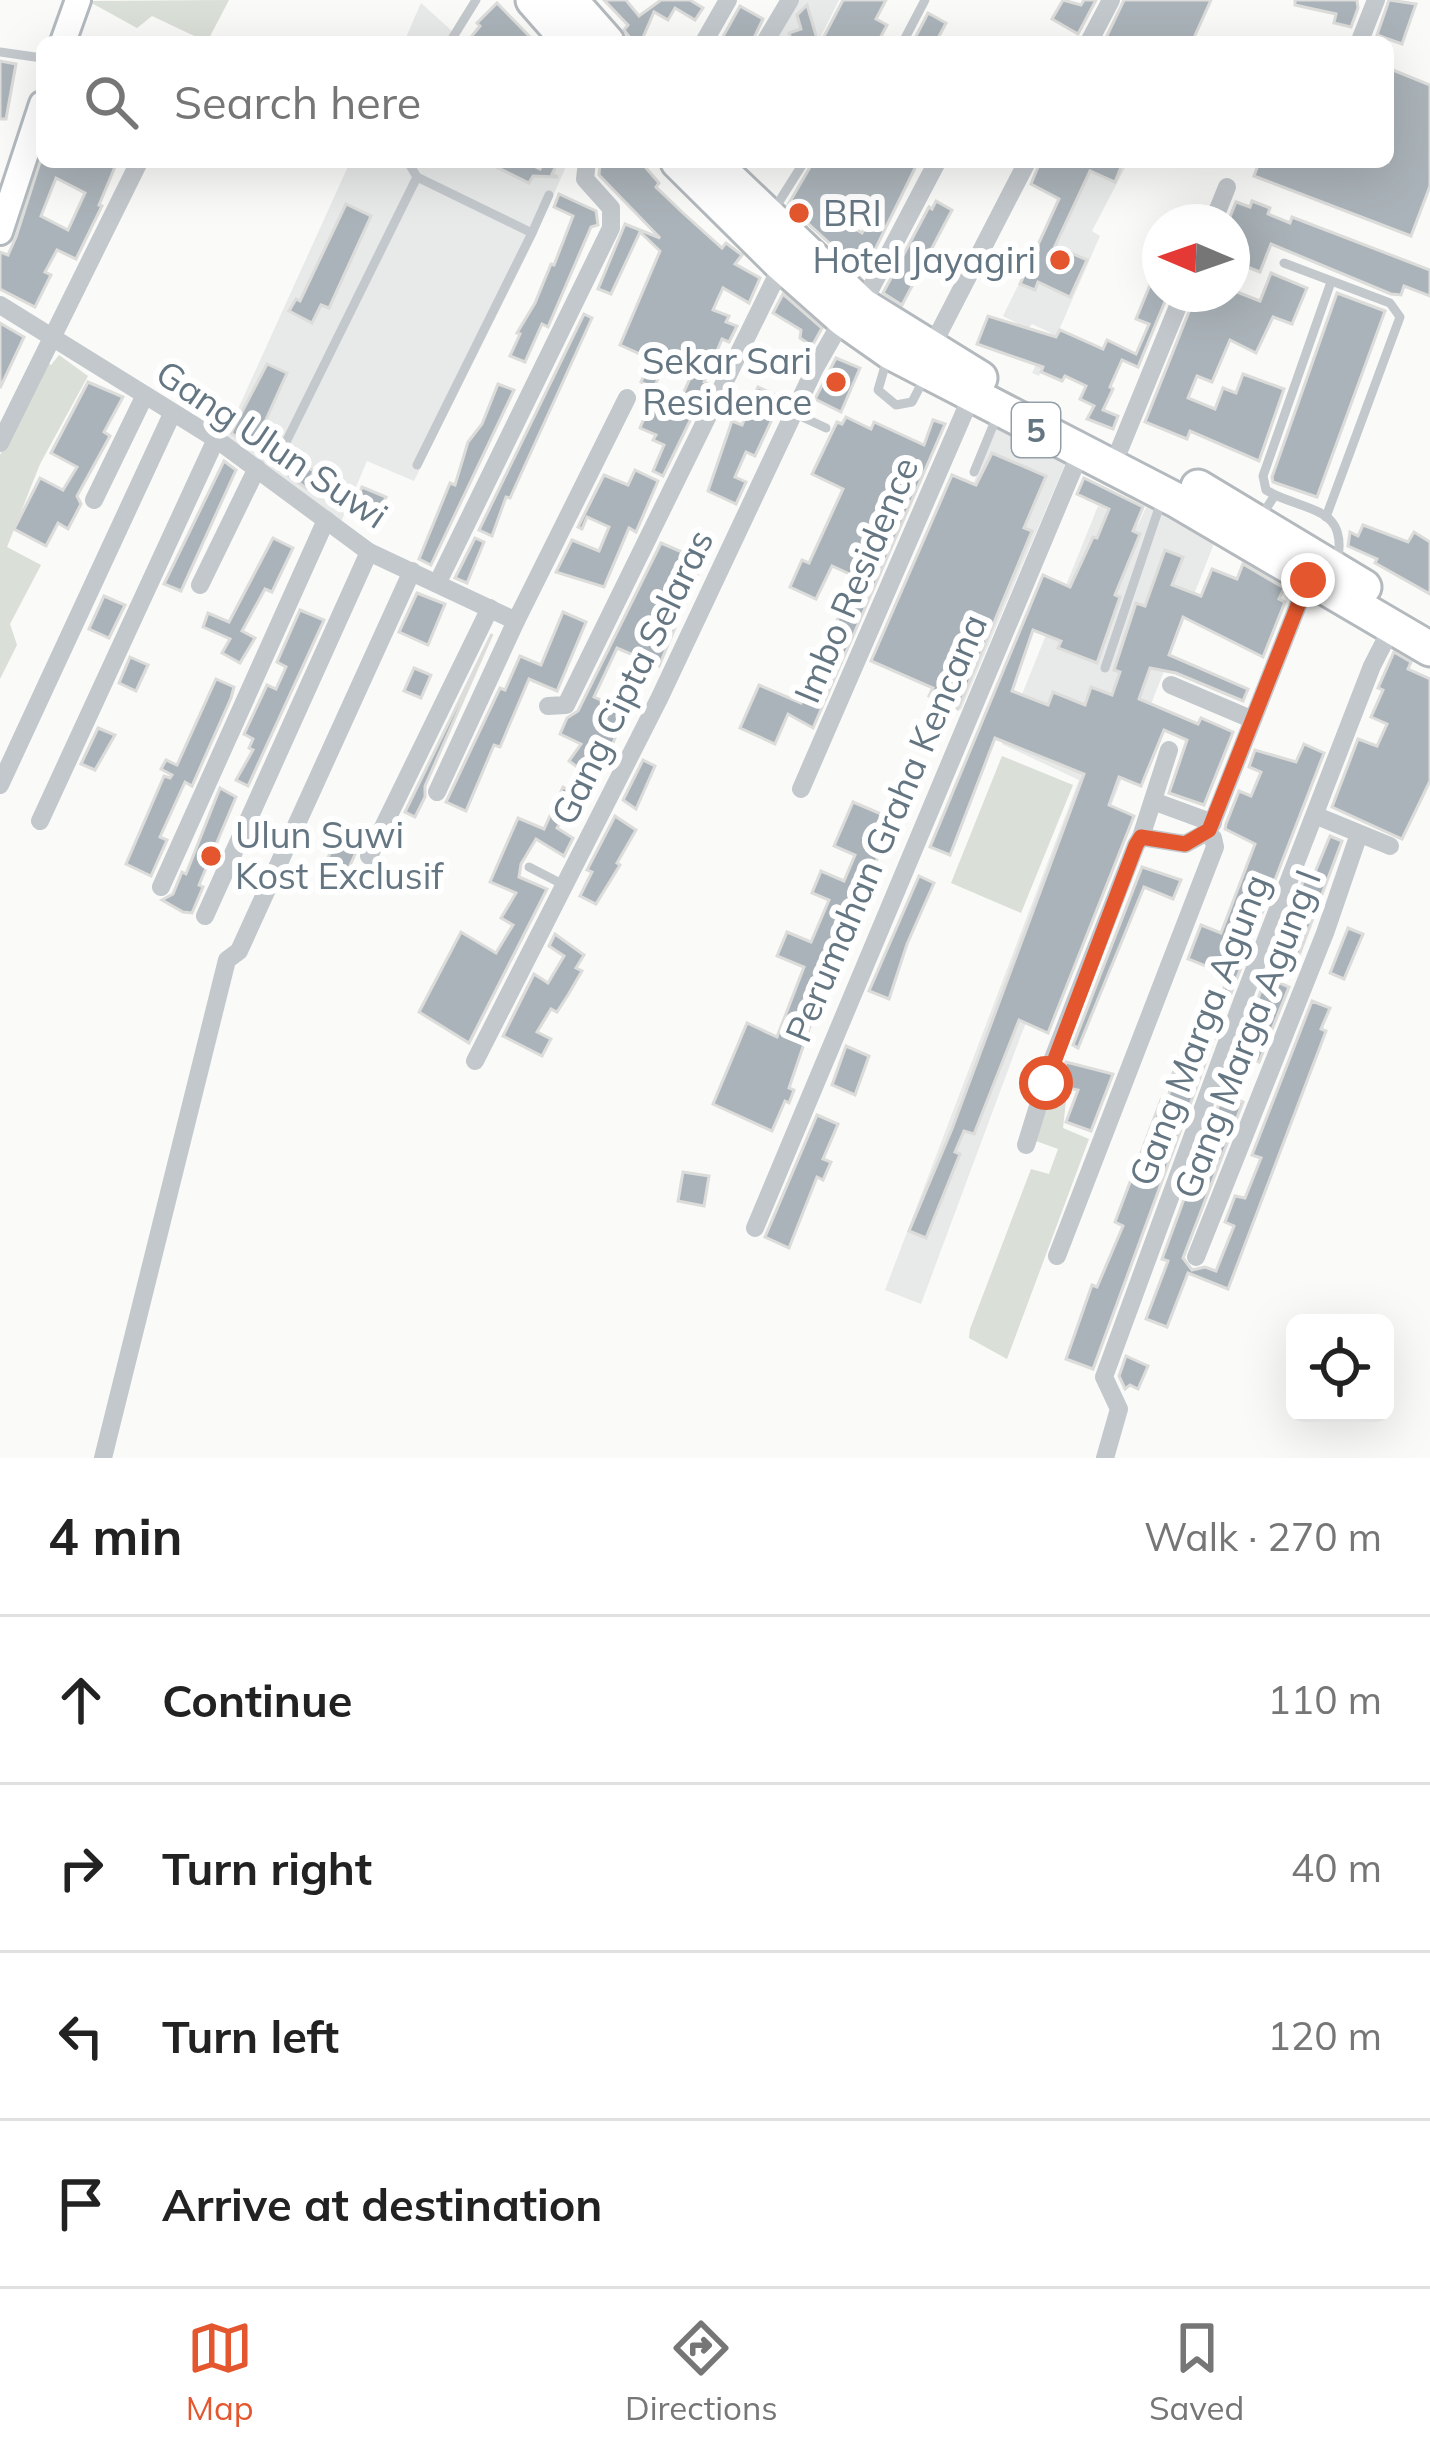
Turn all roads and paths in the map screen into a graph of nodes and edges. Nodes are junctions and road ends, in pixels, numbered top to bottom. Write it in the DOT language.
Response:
graph roads {
  1 [pos="78,0"];
  2 [pos="476,0"];
  3 [pos="532,0"];
  4 [pos="570,0"];
  5 [pos="728,0"];
  6 [pos="790,0"];
  7 [pos="926,0"];
  8 [pos="1111,0"];
  9 [pos="1376,0"];
  10 [pos="64,36"];
  11 [pos="454,36"];
  12 [pos="565,36"];
  13 [pos="602,36"];
  14 [pos="707,36"];
  15 [pos="769,36"];
  16 [pos="906,36"];
  17 [pos="1092,36"];
  18 [pos="1362,36"];
  19 [pos="0,52"];
  20 [pos="36,57"];
  21 [pos="36,116"];
  22 [pos="10,168"];
  23 [pos="136,168"];
  24 [pos="412,168"];
  25 [pos="587,168"];
  26 [pos="683,168"];
  27 [pos="718,168"];
  28 [pos="800,168"];
  29 [pos="934,168"];
  30 [pos="1023,168"];
  31 [pos="417,177"];
  32 [pos="1227,187"];
  33 [pos="549,195"];
  34 [pos="6,198"];
  35 [pos="1220,204"];
  36 [pos="768,219"];
  37 [pos="0,232"];
  38 [pos="532,232"];
  39 [pos="1285,262"];
  40 [pos="782,265"];
  41 [pos="1331,281"];
  42 [pos="0,304"];
  43 [pos="853,312"];
  44 [pos="1176,312"];
  45 [pos="52,337"];
  46 [pos="913,353"];
  47 [pos="145,395"];
  48 [pos="627,398"];
  49 [pos="985,404"];
  50 [pos="172,414"];
  51 [pos="796,414"];
  52 [pos="826,428"];
  53 [pos="216,439"];
  54 [pos="287,440"];
  55 [pos="0,442"];
  56 [pos="1120,448"];
  57 [pos="1080,453"];
  58 [pos="417,465"];
  59 [pos="257,469"];
  60 [pos="974,472"];
  61 [pos="1165,494"];
  62 [pos="94,500"];
  63 [pos="1326,517"];
  64 [pos="1258,518"];
  65 [pos="326,520"];
  66 [pos="369,553"];
  67 [pos="412,571"];
  68 [pos="1322,575"];
  69 [pos="439,582"];
  70 [pos="200,585"];
  71 [pos="490,608"];
  72 [pos="516,621"];
  73 [pos="1430,625"];
  74 [pos="1391,627"];
  75 [pos="1430,649"];
  76 [pos="1105,668"];
  77 [pos="1171,685"];
  78 [pos="548,706"];
  79 [pos="1251,719"];
  80 [pos="1168,749"];
  81 [pos="0,784"];
  82 [pos="801,789"];
  83 [pos="437,792"];
  84 [pos="1153,801"];
  85 [pos="1317,816"];
  86 [pos="40,821"];
  87 [pos="1210,828"];
  88 [pos="1359,833"];
  89 [pos="1141,837"];
  90 [pos="1390,846"];
  91 [pos="368,856"];
  92 [pos="529,867"];
  93 [pos="566,886"];
  94 [pos="161,887"];
  95 [pos="205,916"];
  96 [pos="476,1061"];
  97 [pos="1026,1145"];
  98 [pos="754,1228"];
  99 [pos="1058,1256"];
  100 [pos="1196,1257"];
  101 [pos="103,1458"];
  102 [pos="1105,1458"];
  1 -- 10 [label="main road"];
  2 -- 11 [label="lane"];
  3 -- 12 [label="highway"];
  4 -- 13 [label="highway"];
  5 -- 14 [label="street"];
  6 -- 15 [label="street"];
  7 -- 16 [label="lane"];
  8 -- 17 [label="street"];
  9 -- 18 [label="street"];
  19 -- 20 [label="lane"];
  21 -- 22 [label="main road"];
  22 -- 34 [label="main road"];
  23 -- 45 [label="street"];
  24 -- 31 [label="lane"];
  25 -- 69 [label="street"];
  26 -- 40 [label="highway, 5"];
  27 -- 36 [label="highway, 5"];
  28 -- 36 [label="lane"];
  29 -- 43 [label="street, Gang Cipta Selaras"];
  30 -- 46 [label="street"];
  31 -- 38 [label="lane"];
  31 -- 54 [label="lane"];
  32 -- 35 [label="street"];
  33 -- 38 [label="lane"];
  34 -- 37 [label="main road"];
  36 -- 43 [label="highway, 5"];
  38 -- 58 [label="lane"];
  39 -- 41 [label="lane"];
  40 -- 43 [label="highway, 5"];
  40 -- 78 [label="street"];
  41 -- 63 [label="lane"];
  41 -- 64 [label="lane"];
  42 -- 45 [label="street, Gang Ulun Suwi"];
  43 -- 46 [label="highway, 5"];
  43 -- 51 [label="street, Gang Cipta Selaras"];
  44 -- 56 [label="street"];
  45 -- 47 [label="street, Gang Ulun Suwi"];
  45 -- 55 [label="street"];
  46 -- 49 [label="highway, 5"];
  46 -- 56 [label="highway, 5"];
  47 -- 50 [label="street, Gang Ulun Suwi"];
  47 -- 62 [label="street"];
  48 -- 72 [label="street"];
  49 -- 57 [label="highway, 5"];
  49 -- 60 [label="lane"];
  49 -- 82 [label="street, Imbo Residence"];
  50 -- 53 [label="street, Gang Ulun Suwi"];
  50 -- 81 [label="street"];
  51 -- 52 [label="lane"];
  51 -- 93 [label="street, Gang Cipta Selaras"];
  53 -- 59 [label="street, Gang Ulun Suwi"];
  53 -- 86 [label="street"];
  56 -- 64 [label="highway, 5"];
  57 -- 61 [label="highway, 5"];
  57 -- 98 [label="street, Perumahan Graha Kencana"];
  59 -- 65 [label="street, Gang Ulun Suwi"];
  59 -- 70 [label="street"];
  61 -- 64 [label="highway, 5"];
  61 -- 76 [label="lane"];
  63 -- 64 [label="lane"];
  63 -- 68 [label="lane"];
  64 -- 68 [label="highway, 5"];
  65 -- 66 [label="street, Gang Ulun Suwi"];
  65 -- 94 [label="street"];
  66 -- 67 [label="street, Gang Ulun Suwi"];
  66 -- 95 [label="street"];
  67 -- 69 [label="street, Gang Ulun Suwi"];
  67 -- 101 [label="street"];
  68 -- 73 [label="highway, 5"];
  68 -- 74 [label="highway, 5"];
  68 -- 79 [label="street"];
  69 -- 71 [label="street, Gang Ulun Suwi"];
  71 -- 72 [label="street, Gang Ulun Suwi"];
  71 -- 91 [label="street"];
  72 -- 83 [label="street"];
  74 -- 75 [label="highway, 5"];
  74 -- 85 [label="street, Gang Marga Agung"];
  77 -- 79 [label="street"];
  79 -- 87 [label="street"];
  80 -- 84 [label="street"];
  84 -- 87 [label="street"];
  84 -- 89 [label="street"];
  85 -- 88 [label="street"];
  85 -- 102 [label="street, Gang Marga Agung"];
  87 -- 89 [label="street"];
  87 -- 99 [label="street"];
  88 -- 90 [label="street"];
  88 -- 100 [label="street, Gang Marga Agung I"];
  89 -- 97 [label="street"];
  92 -- 93 [label="lane"];
  93 -- 96 [label="street, Gang Cipta Selaras"];
}
